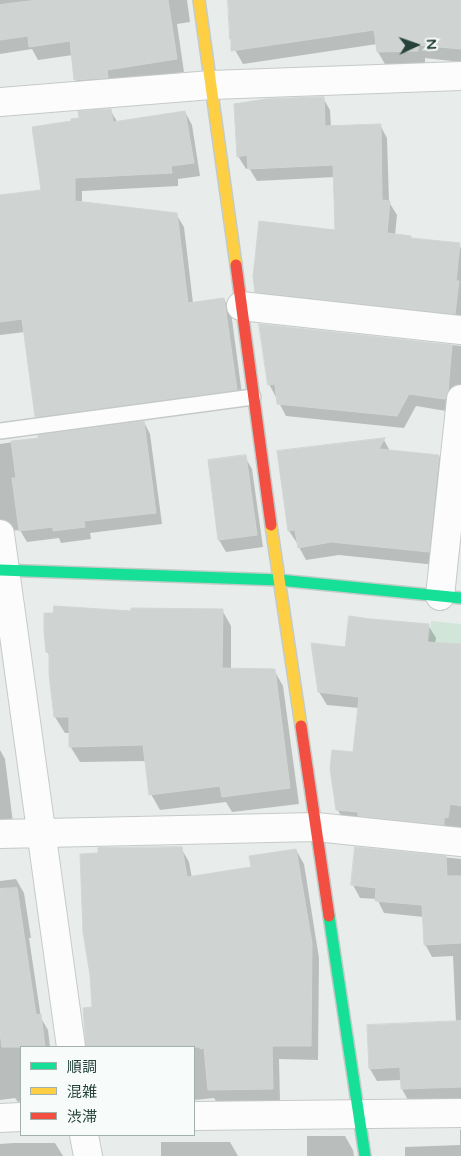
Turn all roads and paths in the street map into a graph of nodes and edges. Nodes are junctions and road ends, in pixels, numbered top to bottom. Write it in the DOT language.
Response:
graph roads {
  1 [pos="199,0"];
  2 [pos="461,76"];
  3 [pos="212,85"];
  4 [pos="0,102"];
  5 [pos="241,306"];
  6 [pos="461,330"];
  7 [pos="254,396"];
  8 [pos="461,399"];
  9 [pos="0,430"];
  10 [pos="0,534"];
  11 [pos="2,570"];
  12 [pos="280,580"];
  13 [pos="450,597"];
  14 [pos="316,826"];
  15 [pos="42,833"];
  16 [pos="0,834"];
  17 [pos="461,842"];
  18 [pos="71,1046"];
  19 [pos="461,1113"];
  20 [pos="359,1114"];
  21 [pos="195,1116"];
  22 [pos="20,1117"];
  23 [pos="0,1118"];
  24 [pos="84,1136"];
  25 [pos="88,1156"];
  26 [pos="365,1156"];
  1 -- 3 [label="street"];
  2 -- 3 [label="street"];
  3 -- 4 [label="street"];
  3 -- 5 [label="street"];
  5 -- 6 [label="street"];
  5 -- 7 [label="street"];
  7 -- 9 [label="lane"];
  7 -- 12 [label="street"];
  8 -- 13 [label="street"];
  10 -- 11 [label="street"];
  11 -- 12 [label="street"];
  11 -- 15 [label="street"];
  12 -- 13 [label="street"];
  12 -- 14 [label="street"];
  14 -- 15 [label="street"];
  14 -- 17 [label="street"];
  14 -- 20 [label="street"];
  15 -- 16 [label="street"];
  15 -- 18 [label="street"];
  19 -- 20 [label="street"];
  20 -- 21 [label="street"];
  20 -- 26 [label="street"];
  22 -- 23 [label="street"];
  24 -- 25 [label="street"];
}
